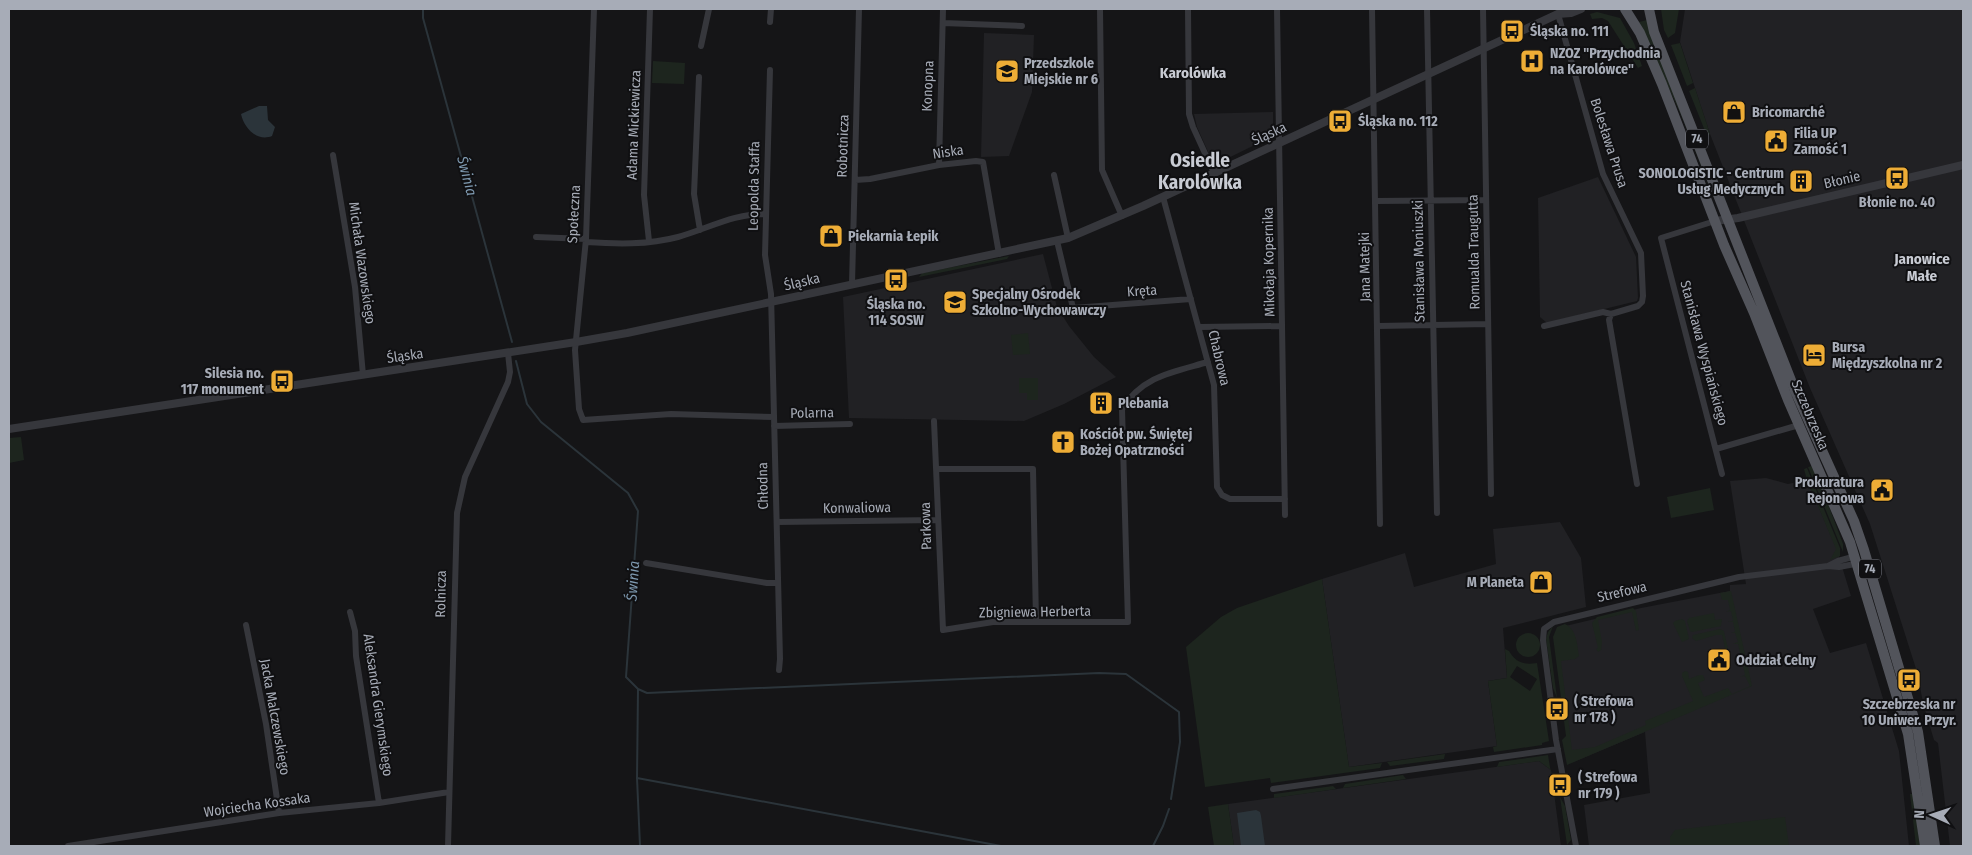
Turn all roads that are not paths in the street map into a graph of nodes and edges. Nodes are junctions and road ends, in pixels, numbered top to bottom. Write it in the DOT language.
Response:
graph roads {
  1 [pos="594,9"];
  2 [pos="650,9"];
  3 [pos="709,9"];
  4 [pos="771,9"];
  5 [pos="859,9"];
  6 [pos="943,9"];
  7 [pos="1100,9"];
  8 [pos="1188,9"];
  9 [pos="1277,9"];
  10 [pos="1372,9"];
  11 [pos="1427,9"];
  12 [pos="1482,9"];
  13 [pos="1581,9"];
  14 [pos="1624,9"];
  15 [pos="1649,9"];
  16 [pos="1561,11"];
  17 [pos="770,22"];
  18 [pos="943,24"];
  19 [pos="988,25"];
  20 [pos="1022,26"];
  21 [pos="988,34"];
  22 [pos="701,46"];
  23 [pos="1483,49"];
  24 [pos="770,70"];
  25 [pos="1428,74"];
  26 [pos="699,77"];
  27 [pos="1374,99"];
  28 [pos="1279,143"];
  29 [pos="333,155"];
  30 [pos="939,165"];
  31 [pos="1963,165"];
  32 [pos="1214,173"];
  33 [pos="1054,175"];
  34 [pos="855,180"];
  35 [pos="1163,197"];
  36 [pos="1486,200"];
  37 [pos="1376,201"];
  38 [pos="1431,201"];
  39 [pos="766,214"];
  40 [pos="1122,216"];
  41 [pos="1727,219"];
  42 [pos="1715,221"];
  43 [pos="700,230"];
  44 [pos="536,237"];
  45 [pos="1068,238"];
  46 [pos="586,241"];
  47 [pos="649,241"];
  48 [pos="1057,241"];
  49 [pos="999,254"];
  50 [pos="852,284"];
  51 [pos="1191,299"];
  52 [pos="771,302"];
  53 [pos="1611,314"];
  54 [pos="1488,324"];
  55 [pos="1433,325"];
  56 [pos="1282,326"];
  57 [pos="1378,326"];
  58 [pos="1544,326"];
  59 [pos="1199,327"];
  60 [pos="576,342"];
  61 [pos="508,353"];
  62 [pos="1208,362"];
  63 [pos="363,374"];
  64 [pos="774,416"];
  65 [pos="934,421"];
  66 [pos="850,424"];
  67 [pos="1798,425"];
  68 [pos="774,426"];
  69 [pos="9,429"];
  70 [pos="1716,449"];
  71 [pos="936,469"];
  72 [pos="1722,474"];
  73 [pos="1637,484"];
  74 [pos="1491,494"];
  75 [pos="1285,499"];
  76 [pos="1437,512"];
  77 [pos="1285,515"];
  78 [pos="938,520"];
  79 [pos="777,522"];
  80 [pos="1380,524"];
  81 [pos="1867,558"];
  82 [pos="1856,560"];
  83 [pos="646,563"];
  84 [pos="778,583"];
  85 [pos="350,612"];
  86 [pos="1036,621"];
  87 [pos="246,625"];
  88 [pos="943,630"];
  89 [pos="779,670"];
  90 [pos="1558,749"];
  91 [pos="1272,789"];
  92 [pos="449,792"];
  93 [pos="380,803"];
  94 [pos="279,813"];
  95 [pos="68,846"];
  96 [pos="448,846"];
  97 [pos="1576,846"];
  98 [pos="1924,846"];
  99 [pos="1935,846"];
  1 -- 46 [label="street, Społeczna"];
  2 -- 47 [label="street, Adama Mickiewicza"];
  3 -- 22 [label="street"];
  4 -- 17 [label="street"];
  5 -- 34 [label="street, Robotnicza"];
  6 -- 18 [label="street, Konopna"];
  7 -- 40 [label="street"];
  8 -- 32 [label="street"];
  9 -- 28 [label="street, Mikołaja Kopernika"];
  10 -- 27 [label="street, Jana Matejki"];
  11 -- 25 [label="street, Stanisława Moniuszki"];
  12 -- 23 [label="street, Romualda Traugutta"];
  13 -- 16 [label="street, Śląska"];
  14 -- 42 [label="main road, Szczebrzeska / 74"];
  15 -- 41 [label="main road, Szczebrzeska / 74"];
  16 -- 23 [label="street, Śląska"];
  16 -- 53 [label="street, Bolesława Prusa"];
  18 -- 19 [label="street"];
  18 -- 30 [label="street, Konopna"];
  19 -- 20 [label="street"];
  19 -- 21 [label="street"];
  23 -- 25 [label="street, Śląska"];
  23 -- 36 [label="street, Romualda Traugutta"];
  24 -- 39 [label="street, Leopolda Staffa"];
  25 -- 27 [label="street, Śląska"];
  25 -- 38 [label="street, Stanisława Moniuszki"];
  26 -- 43 [label="street"];
  27 -- 28 [label="street, Śląska"];
  27 -- 37 [label="street, Jana Matejki"];
  28 -- 32 [label="street, Śląska"];
  28 -- 56 [label="street, Mikołaja Kopernika"];
  29 -- 63 [label="street, Michała Wazowskiego"];
  30 -- 34 [label="street, Niska"];
  30 -- 49 [label="street, Niska"];
  31 -- 41 [label="street, Błonie"];
  32 -- 35 [label="street, Śląska"];
  33 -- 45 [label="street"];
  34 -- 50 [label="street, Robotnicza"];
  35 -- 40 [label="street, Śląska"];
  35 -- 51 [label="street, Chabrowa"];
  36 -- 38 [label="street"];
  36 -- 54 [label="street, Romualda Traugutta"];
  37 -- 38 [label="street"];
  37 -- 57 [label="street, Jana Matejki"];
  38 -- 55 [label="street, Stanisława Moniuszki"];
  39 -- 43 [label="street"];
  39 -- 52 [label="street, Leopolda Staffa"];
  40 -- 45 [label="street, Śląska"];
  41 -- 42 [label="street, Błonie"];
  41 -- 81 [label="main road, Szczebrzeska / 74"];
  42 -- 67 [label="main road, Szczebrzeska / 74"];
  42 -- 70 [label="street, Stanisława Wyspiańskiego"];
  43 -- 47 [label="street"];
  44 -- 46 [label="street"];
  45 -- 48 [label="street, Śląska"];
  46 -- 47 [label="street"];
  46 -- 60 [label="street, Społeczna"];
  48 -- 49 [label="street, Śląska"];
  48 -- 51 [label="street, Kręta"];
  49 -- 50 [label="street, Śląska"];
  50 -- 52 [label="street, Śląska"];
  51 -- 59 [label="street, Chabrowa"];
  52 -- 60 [label="street, Śląska"];
  52 -- 64 [label="street, Chłodna"];
  53 -- 58 [label="street, Bolesława Prusa"];
  53 -- 73 [label="street"];
  54 -- 55 [label="street"];
  54 -- 74 [label="street, Romualda Traugutta"];
  55 -- 57 [label="street"];
  55 -- 76 [label="street, Stanisława Moniuszki"];
  56 -- 59 [label="street"];
  56 -- 75 [label="street, Mikołaja Kopernika"];
  57 -- 80 [label="street, Jana Matejki"];
  59 -- 62 [label="street, Chabrowa"];
  60 -- 61 [label="street, Śląska"];
  60 -- 64 [label="street, Społeczna"];
  61 -- 63 [label="street, Śląska"];
  61 -- 92 [label="street, Rolnicza"];
  62 -- 75 [label="street, Chabrowa"];
  62 -- 86 [label="street, Zbigniewa Herberta"];
  63 -- 69 [label="street, Śląska"];
  64 -- 68 [label="street, Chłodna"];
  65 -- 71 [label="street, Parkowa"];
  66 -- 68 [label="street, Polarna"];
  67 -- 70 [label="street"];
  67 -- 82 [label="main road, Szczebrzeska / 74"];
  68 -- 79 [label="street, Chłodna"];
  70 -- 72 [label="street, Stanisława Wyspiańskiego"];
  71 -- 78 [label="street, Parkowa"];
  71 -- 86 [label="street"];
  75 -- 77 [label="street, Mikołaja Kopernika"];
  78 -- 79 [label="street, Konwaliowa"];
  78 -- 88 [label="street, Parkowa"];
  79 -- 84 [label="street, Chłodna"];
  81 -- 82 [label="street"];
  81 -- 99 [label="main road, Szczebrzeska / 74"];
  82 -- 90 [label="street, Strefowa"];
  82 -- 98 [label="main road, Szczebrzeska / 74"];
  83 -- 84 [label="street"];
  84 -- 89 [label="street, Chłodna"];
  85 -- 93 [label="street, Aleksandra Gierymskiego"];
  86 -- 88 [label="street, Zbigniewa Herberta"];
  87 -- 94 [label="street, Jacka Malczewskiego"];
  90 -- 91 [label="street"];
  90 -- 97 [label="street, Strefowa"];
  92 -- 93 [label="street, Wojciecha Kossaka"];
  92 -- 96 [label="street, Rolnicza"];
  93 -- 94 [label="street, Wojciecha Kossaka"];
  94 -- 95 [label="street, Wojciecha Kossaka"];
}
